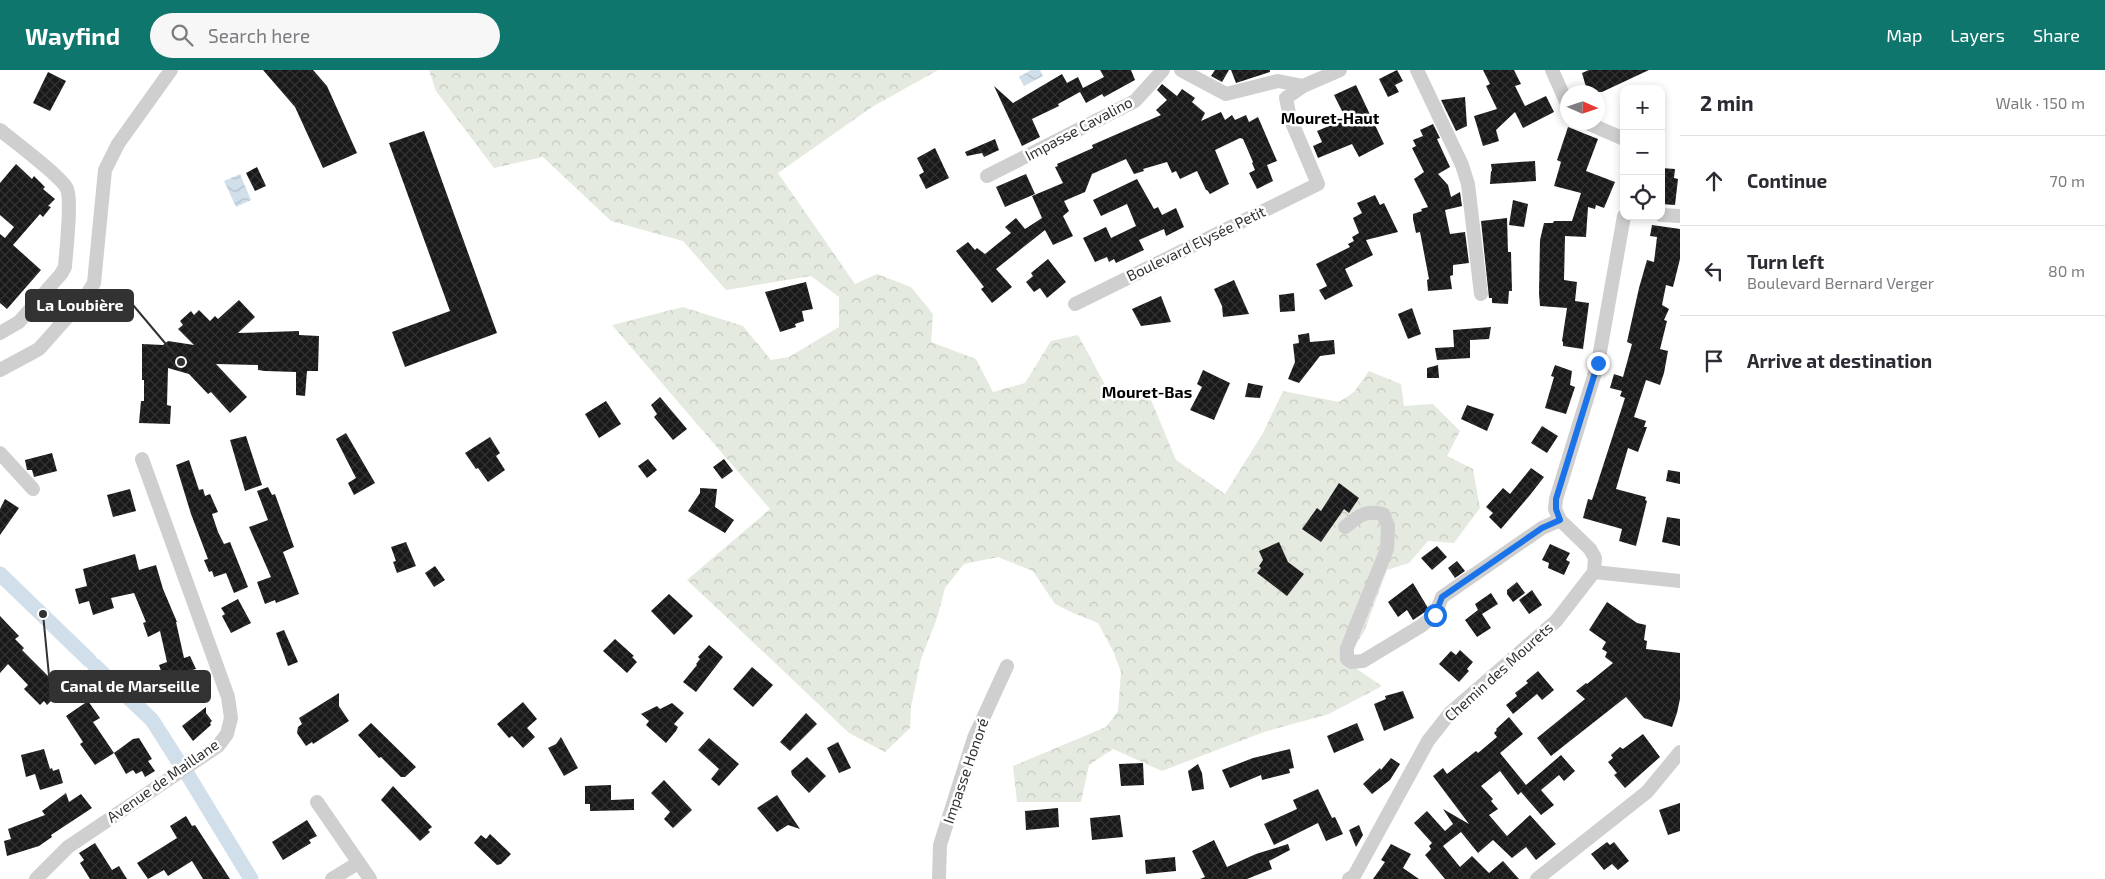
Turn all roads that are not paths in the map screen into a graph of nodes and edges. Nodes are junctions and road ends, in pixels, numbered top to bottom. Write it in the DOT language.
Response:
graph roads {
  1 [pos="171,70"];
  2 [pos="1163,70"];
  3 [pos="1181,70"];
  4 [pos="1340,70"];
  5 [pos="1417,70"];
  6 [pos="1552,70"];
  7 [pos="1303,86"];
  8 [pos="1560,88"];
  9 [pos="0,130"];
  10 [pos="1603,130"];
  11 [pos="1620,137"];
  12 [pos="987,176"];
  13 [pos="1665,215"];
  14 [pos="1680,216"];
  15 [pos="1623,220"];
  16 [pos="1481,294"];
  17 [pos="1075,304"];
  18 [pos="0,333"];
  19 [pos="0,370"];
  20 [pos="0,453"];
  21 [pos="142,459"];
  22 [pos="33,489"];
  23 [pos="1560,520"];
  24 [pos="1345,527"];
  25 [pos="1594,572"];
  26 [pos="1680,582"];
  27 [pos="1007,666"];
  28 [pos="1680,752"];
  29 [pos="317,802"];
  30 [pos="358,863"];
  31 [pos="36,879"];
  32 [pos="332,879"];
  33 [pos="370,879"];
  34 [pos="939,879"];
  35 [pos="1350,879"];
  36 [pos="1537,879"];
  1 -- 19 [label="street"];
  2 -- 12 [label="street, Impasse Cavalino"];
  3 -- 7 [label="street"];
  4 -- 7 [label="street"];
  5 -- 16 [label="street"];
  6 -- 8 [label="street"];
  7 -- 17 [label="street, Boulevard Elysée Petit"];
  9 -- 18 [label="street"];
  10 -- 11 [label="street"];
  13 -- 14 [label="street"];
  15 -- 23 [label="street"];
  20 -- 22 [label="street"];
  21 -- 31 [label="street, Avenue de Maillane"];
  23 -- 24 [label="street"];
  23 -- 25 [label="street"];
  25 -- 26 [label="street"];
  25 -- 35 [label="street, Chemin des Mourets"];
  27 -- 34 [label="street, Impasse Honoré"];
  28 -- 36 [label="street"];
  29 -- 30 [label="street"];
  30 -- 32 [label="street"];
  30 -- 33 [label="street"];
}
